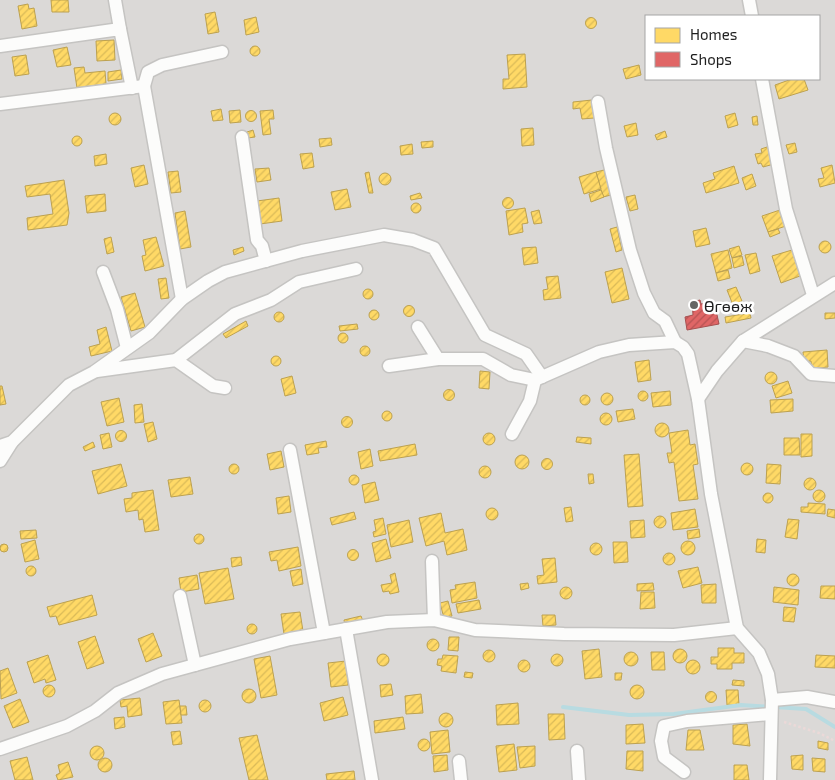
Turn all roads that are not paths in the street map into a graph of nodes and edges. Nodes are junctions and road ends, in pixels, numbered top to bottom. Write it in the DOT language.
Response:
graph roads {
  1 [pos="115,0"];
  2 [pos="749,0"];
  3 [pos="752,15"];
  4 [pos="120,30"];
  5 [pos="0,46"];
  6 [pos="222,52"];
  7 [pos="762,80"];
  8 [pos="138,87"];
  9 [pos="598,102"];
  10 [pos="0,104"];
  11 [pos="242,137"];
  12 [pos="266,261"];
  13 [pos="356,269"];
  14 [pos="103,272"];
  15 [pos="835,283"];
  16 [pos="813,295"];
  17 [pos="182,299"];
  18 [pos="418,326"];
  19 [pos="743,341"];
  20 [pos="674,342"];
  21 [pos="127,348"];
  22 [pos="438,359"];
  23 [pos="176,360"];
  24 [pos="389,366"];
  25 [pos="94,372"];
  26 [pos="835,376"];
  27 [pos="538,379"];
  28 [pos="225,388"];
  29 [pos="698,399"];
  30 [pos="512,434"];
  31 [pos="6,444"];
  32 [pos="290,450"];
  33 [pos="0,461"];
  34 [pos="432,561"];
  35 [pos="180,596"];
  36 [pos="434,620"];
  37 [pos="737,628"];
  38 [pos="346,629"];
  39 [pos="324,633"];
  40 [pos="195,665"];
  41 [pos="772,700"];
  42 [pos="835,702"];
  43 [pos="770,717"];
  44 [pos="0,749"];
  45 [pos="577,751"];
  46 [pos="459,761"];
  47 [pos="684,772"];
  48 [pos="372,780"];
  49 [pos="461,780"];
  50 [pos="579,780"];
  51 [pos="770,780"];
  1 -- 4 [label="street"];
  2 -- 3 [label="street"];
  4 -- 5 [label="street"];
  4 -- 8 [label="street"];
  6 -- 8 [label="street"];
  7 -- 16 [label="street"];
  8 -- 10 [label="street"];
  8 -- 17 [label="street"];
  9 -- 20 [label="street"];
  11 -- 12 [label="street"];
  12 -- 17 [label="street"];
  12 -- 27 [label="street"];
  13 -- 23 [label="street"];
  14 -- 21 [label="street"];
  15 -- 16 [label="street"];
  16 -- 19 [label="street"];
  17 -- 21 [label="street"];
  18 -- 22 [label="street"];
  19 -- 26 [label="street"];
  19 -- 29 [label="street"];
  20 -- 27 [label="street"];
  20 -- 29 [label="street"];
  21 -- 25 [label="street"];
  22 -- 24 [label="street"];
  22 -- 27 [label="street"];
  23 -- 25 [label="street"];
  23 -- 28 [label="street"];
  25 -- 31 [label="street"];
  27 -- 30 [label="street"];
  29 -- 37 [label="street"];
  31 -- 33 [label="street"];
  32 -- 39 [label="street"];
  34 -- 36 [label="street"];
  35 -- 40 [label="street"];
  36 -- 37 [label="street"];
  36 -- 38 [label="street"];
  37 -- 41 [label="street"];
  38 -- 39 [label="street"];
  38 -- 48 [label="street"];
  39 -- 40 [label="street"];
  40 -- 44 [label="street"];
  41 -- 42 [label="street"];
  41 -- 43 [label="street"];
  43 -- 47 [label="street"];
  43 -- 51 [label="street"];
  45 -- 50 [label="street"];
  46 -- 49 [label="street"];
}
